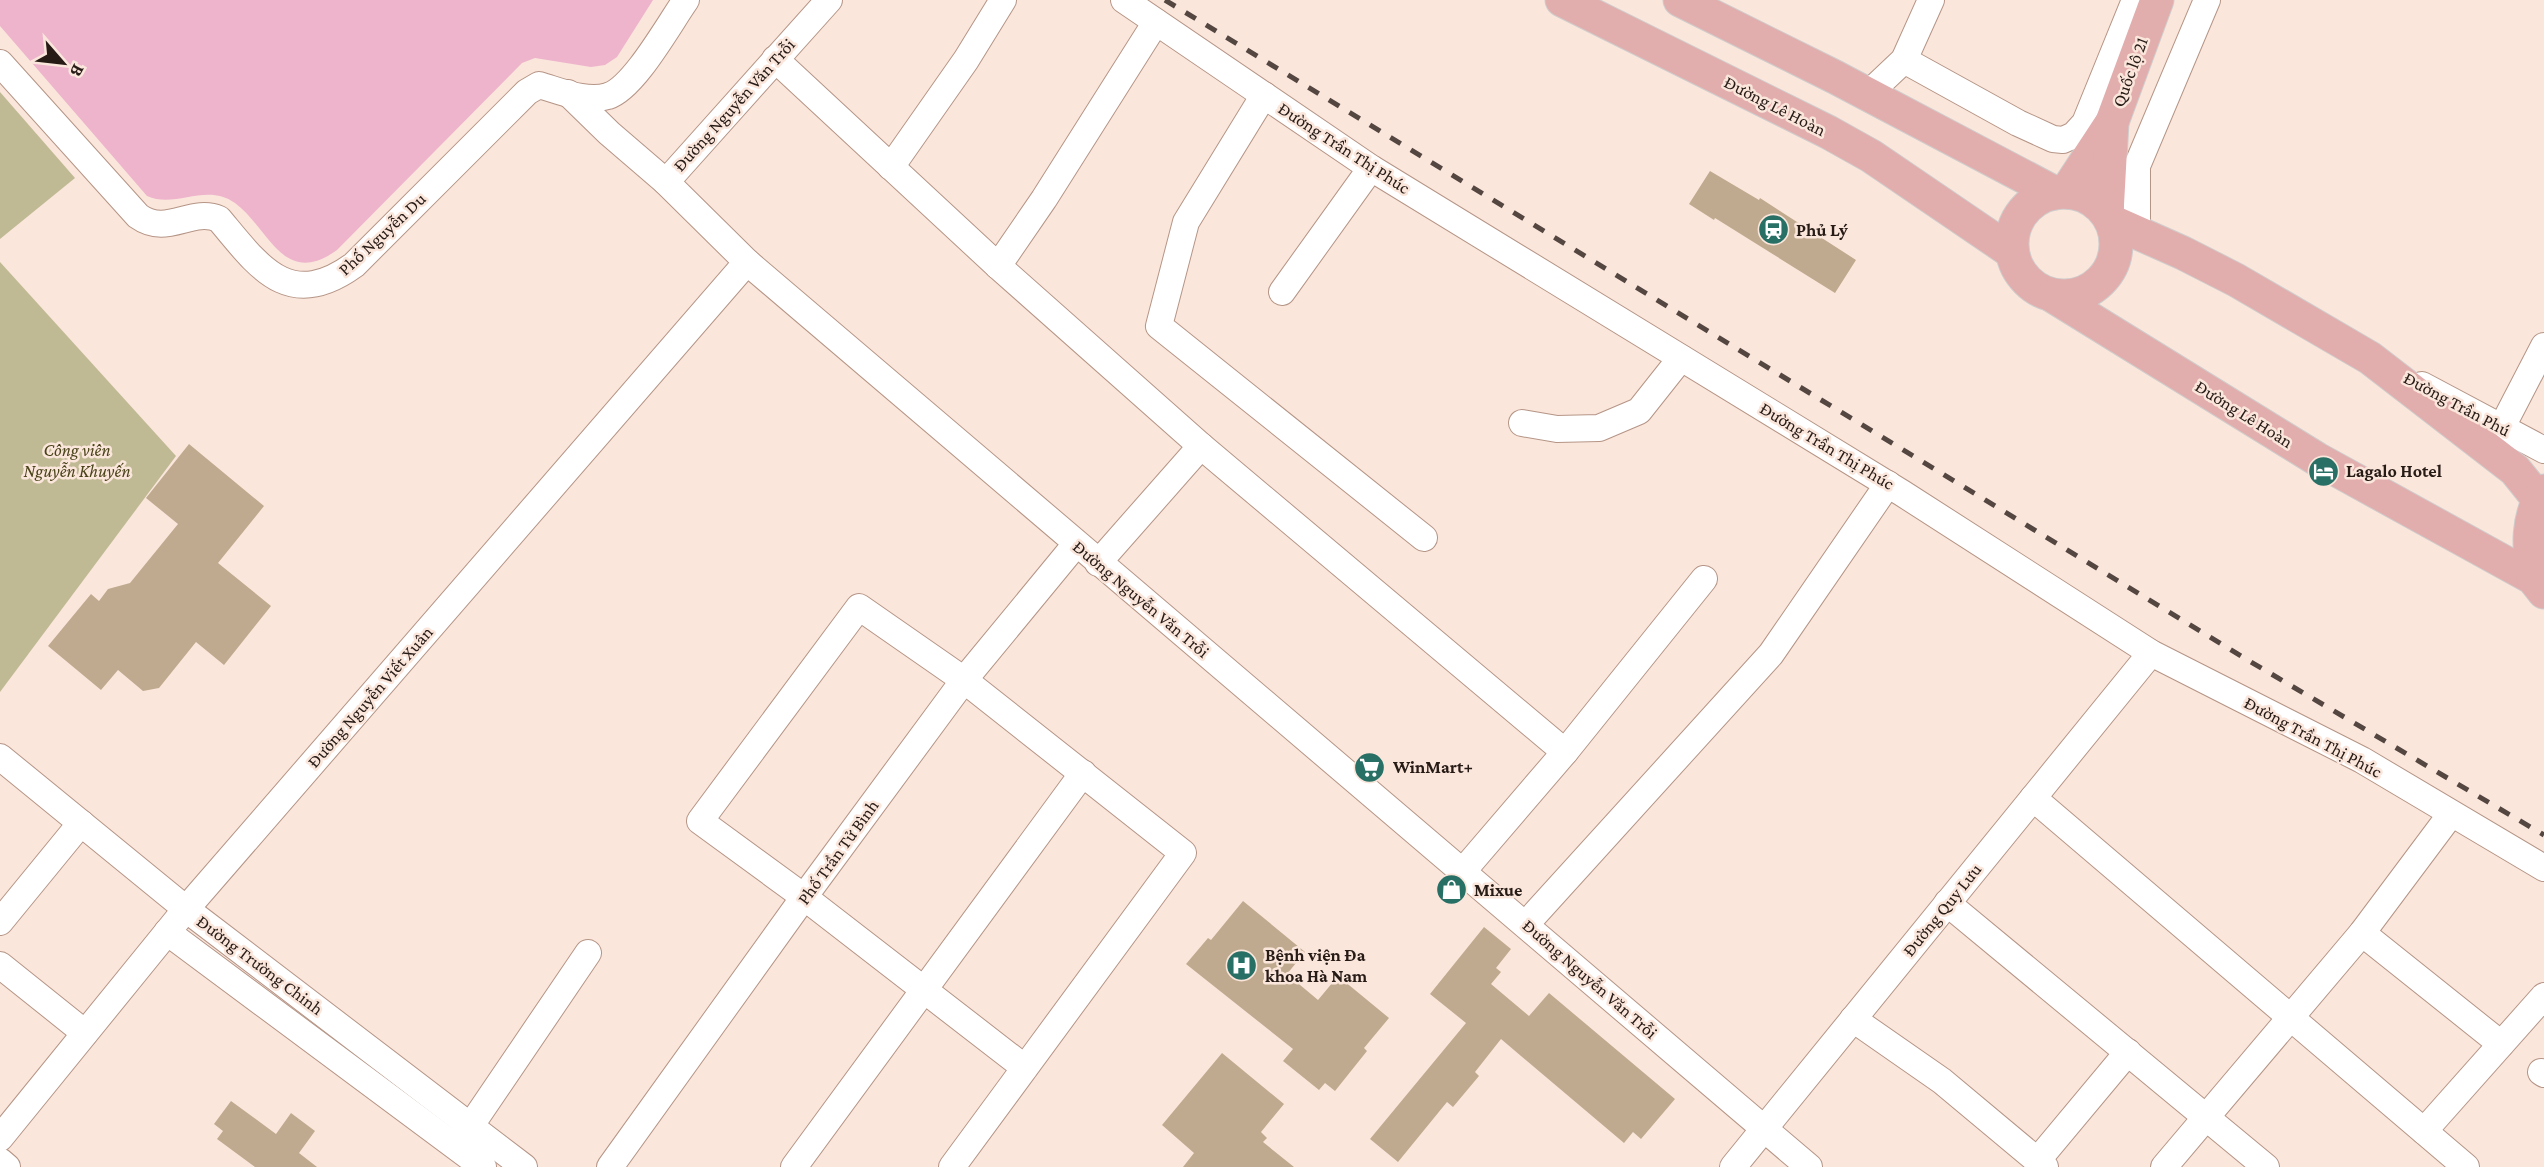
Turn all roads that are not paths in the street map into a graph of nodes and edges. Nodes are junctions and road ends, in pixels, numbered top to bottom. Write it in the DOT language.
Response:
graph roads {
  1 [pos="685,0"];
  2 [pos="828,0"];
  3 [pos="1003,0"];
  4 [pos="1124,0"];
  5 [pos="1562,0"];
  6 [pos="1681,0"];
  7 [pos="1931,0"];
  8 [pos="2207,0"];
  9 [pos="2147,7"];
  10 [pos="1156,22"];
  11 [pos="775,59"];
  12 [pos="1904,60"];
  13 [pos="0,63"];
  14 [pos="1835,77"];
  15 [pos="568,93"];
  16 [pos="1868,94"];
  17 [pos="1264,95"];
  18 [pos="2112,122"];
  19 [pos="1811,123"];
  20 [pos="891,167"];
  21 [pos="1371,168"];
  22 [pos="666,182"];
  23 [pos="2060,192"];
  24 [pos="2118,222"];
  25 [pos="2012,252"];
  26 [pos="747,262"];
  27 [pos="998,266"];
  28 [pos="1282,292"];
  29 [pos="2053,296"];
  30 [pos="2544,346"];
  31 [pos="1681,358"];
  32 [pos="2370,358"];
  33 [pos="1522,423"];
  34 [pos="2502,426"];
  35 [pos="1201,446"];
  36 [pos="2544,450"];
  37 [pos="1888,484"];
  38 [pos="2542,499"];
  39 [pos="1424,538"];
  40 [pos="2536,540"];
  41 [pos="1076,544"];
  42 [pos="2471,544"];
  43 [pos="1098,563"];
  44 [pos="1703,579"];
  45 [pos="2539,585"];
  46 [pos="2151,653"];
  47 [pos="964,680"];
  48 [pos="1565,752"];
  49 [pos="0,757"];
  50 [pos="1083,774"];
  51 [pos="2032,798"];
  52 [pos="2451,814"];
  53 [pos="81,823"];
  54 [pos="2544,868"];
  55 [pos="1463,871"];
  56 [pos="804,897"];
  57 [pos="1947,903"];
  58 [pos="186,909"];
  59 [pos="0,922"];
  60 [pos="1526,924"];
  61 [pos="167,932"];
  62 [pos="2362,933"];
  63 [pos="587,953"];
  64 [pos="0,965"];
  65 [pos="923,989"];
  66 [pos="2544,996"];
  67 [pos="2290,1017"];
  68 [pos="1853,1019"];
  69 [pos="332,1020"];
  70 [pos="85,1033"];
  71 [pos="315,1042"];
  72 [pos="2501,1044"];
  73 [pos="2128,1052"];
  74 [pos="1025,1068"];
  75 [pos="2207,1117"];
  76 [pos="1763,1129"];
  77 [pos="2424,1131"];
  78 [pos="463,1137"];
  79 [pos="0,1138"];
  80 [pos="0,1161"];
  81 [pos="2041,1164"];
  82 [pos="7,1167"];
  83 [pos="483,1167"];
  84 [pos="524,1167"];
  85 [pos="610,1167"];
  86 [pos="794,1167"];
  87 [pos="952,1167"];
  88 [pos="1733,1167"];
  89 [pos="1809,1167"];
  90 [pos="2164,1167"];
  91 [pos="2266,1167"];
  92 [pos="2466,1167"];
  1 -- 15 [label="street, Phố Nguyễn Du"];
  2 -- 11 [label="street, Đường Nguyễn Văn Trỗi"];
  3 -- 20 [label="street"];
  4 -- 10 [label="street, Đường Trần Thị Phúc"];
  5 -- 19 [label="main road, Đường Lê Hoàn"];
  6 -- 14 [label="main road"];
  7 -- 12 [label="street"];
  8 -- 24 [label="street"];
  9 -- 12 [label="street"];
  9 -- 18 [label="main road, Quốc lộ 21"];
  10 -- 17 [label="street, Đường Trần Thị Phúc"];
  10 -- 27 [label="street"];
  11 -- 20 [label="street"];
  11 -- 22 [label="street, Đường Nguyễn Văn Trỗi"];
  12 -- 16 [label="street"];
  13 -- 15 [label="street, Phố Nguyễn Du"];
  14 -- 16 [label="main road"];
  14 -- 19 [label="main road"];
  15 -- 22 [label="street"];
  16 -- 23 [label="main road"];
  17 -- 21 [label="street, Đường Trần Thị Phúc"];
  17 -- 39 [label="street"];
  18 -- 23 [label="main road, Quốc lộ 21"];
  18 -- 24 [label="main road, Quốc lộ 21"];
  19 -- 25 [label="main road, Đường Lê Hoàn"];
  20 -- 27 [label="street"];
  21 -- 28 [label="street"];
  21 -- 31 [label="street, Đường Trần Thị Phúc"];
  22 -- 26 [label="street, Đường Nguyễn Văn Trỗi"];
  23 -- 24 [label="main road"];
  23 -- 25 [label="main road"];
  24 -- 29 [label="main road"];
  24 -- 32 [label="main road"];
  25 -- 29 [label="main road"];
  26 -- 41 [label="street, Đường Nguyễn Văn Trỗi"];
  26 -- 58 [label="street, Đường Nguyễn Viết Xuân"];
  27 -- 35 [label="street"];
  29 -- 42 [label="main road, Đường Lê Hoàn"];
  30 -- 34 [label="street"];
  31 -- 33 [label="street"];
  31 -- 37 [label="street, Đường Trần Thị Phúc"];
  32 -- 34 [label="street, Đường Trần Phú"];
  32 -- 38 [label="main road"];
  34 -- 36 [label="street, Đường Trần Phú"];
  35 -- 43 [label="street"];
  35 -- 48 [label="street"];
  37 -- 46 [label="street, Đường Trần Thị Phúc"];
  37 -- 60 [label="street"];
  38 -- 40 [label="main road"];
  40 -- 42 [label="main road"];
  40 -- 45 [label="main road"];
  41 -- 43 [label="street, Đường Nguyễn Văn Trỗi"];
  41 -- 47 [label="street, Phố Trần Tử Bình"];
  42 -- 45 [label="main road, Đường Lê Hoàn"];
  43 -- 55 [label="street, Đường Nguyễn Văn Trỗi"];
  44 -- 48 [label="street"];
  46 -- 51 [label="street, Đường Quy Lưu"];
  46 -- 52 [label="street, Đường Trần Thị Phúc"];
  47 -- 50 [label="street"];
  47 -- 56 [label="street, Phố Trần Tử Bình"];
  47 -- 56 [label="street"];
  48 -- 55 [label="street"];
  49 -- 53 [label="street, Đường Trường Chinh"];
  50 -- 65 [label="street"];
  50 -- 74 [label="street"];
  51 -- 57 [label="street, Đường Quy Lưu"];
  51 -- 67 [label="street"];
  52 -- 54 [label="street, Đường Trần Thị Phúc"];
  52 -- 62 [label="street"];
  53 -- 58 [label="street, Đường Trường Chinh"];
  53 -- 59 [label="street"];
  55 -- 60 [label="street, Đường Nguyễn Văn Trỗi"];
  56 -- 65 [label="street"];
  56 -- 85 [label="street, Phố Trần Tử Bình"];
  57 -- 68 [label="street, Đường Quy Lưu"];
  57 -- 73 [label="street"];
  58 -- 61 [label="street, Đường Nguyễn Viết Xuân"];
  58 -- 69 [label="street, Đường Trường Chinh"];
  60 -- 76 [label="street, Đường Nguyễn Văn Trỗi"];
  61 -- 70 [label="street, Đường Nguyễn Viết Xuân"];
  61 -- 71 [label="street, Đường Trường Chinh"];
  62 -- 67 [label="street"];
  62 -- 72 [label="street"];
  63 -- 78 [label="street"];
  64 -- 70 [label="street"];
  65 -- 74 [label="street"];
  65 -- 86 [label="street"];
  66 -- 72 [label="street"];
  67 -- 75 [label="street"];
  67 -- 77 [label="street"];
  68 -- 76 [label="street, Đường Quy Lưu"];
  68 -- 81 [label="street"];
  69 -- 71 [label="street"];
  69 -- 78 [label="street, Đường Trường Chinh"];
  70 -- 79 [label="street, Đường Nguyễn Viết Xuân"];
  71 -- 78 [label="street, Đường Trường Chinh"];
  72 -- 77 [label="street"];
  73 -- 75 [label="street"];
  73 -- 81 [label="street"];
  74 -- 87 [label="street"];
  75 -- 90 [label="street"];
  75 -- 91 [label="street"];
  76 -- 88 [label="street, Đường Quy Lưu"];
  76 -- 89 [label="street, Đường Nguyễn Văn Trỗi"];
  77 -- 92 [label="street"];
  78 -- 83 [label="street, Đường Trường Chinh"];
  78 -- 84 [label="street, Đường Trường Chinh"];
  80 -- 82 [label="street"];
}
